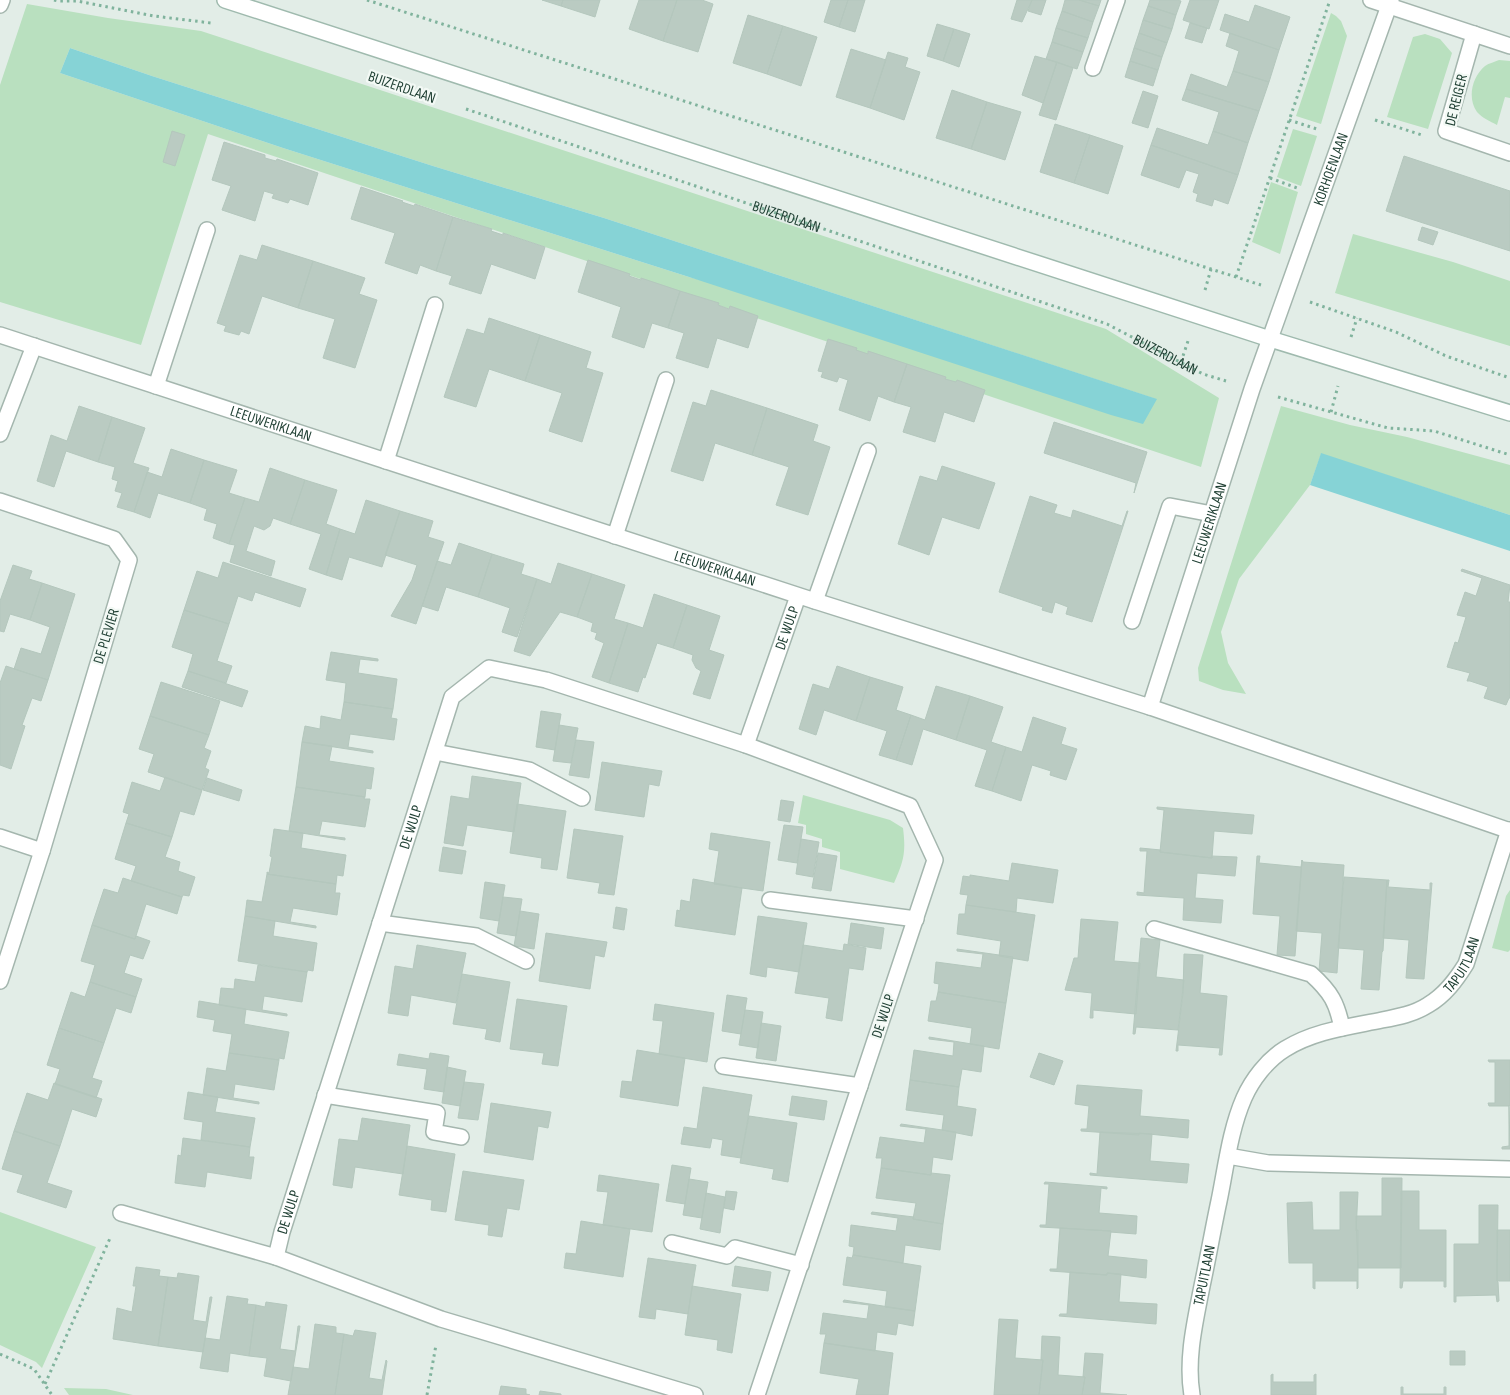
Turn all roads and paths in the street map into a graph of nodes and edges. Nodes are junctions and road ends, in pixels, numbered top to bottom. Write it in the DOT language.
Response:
graph roads {
  1 [pos="2,0"];
  2 [pos="54,0"];
  3 [pos="225,0"];
  4 [pos="367,0"];
  5 [pos="1117,0"];
  6 [pos="1330,0"];
  7 [pos="1371,0"];
  8 [pos="77,1"];
  9 [pos="1390,3"];
  10 [pos="0,6"];
  11 [pos="220,26"];
  12 [pos="1474,34"];
  13 [pos="1510,46"];
  14 [pos="1093,68"];
  15 [pos="465,108"];
  16 [pos="1510,153"];
  17 [pos="207,230"];
  18 [pos="1236,277"];
  19 [pos="1285,293"];
  20 [pos="435,305"];
  21 [pos="0,335"];
  22 [pos="1270,339"];
  23 [pos="34,346"];
  24 [pos="1510,378"];
  25 [pos="666,380"];
  26 [pos="156,386"];
  27 [pos="1252,389"];
  28 [pos="1510,413"];
  29 [pos="0,434"];
  30 [pos="868,451"];
  31 [pos="1510,455"];
  32 [pos="386,461"];
  33 [pos="0,501"];
  34 [pos="1212,514"];
  35 [pos="615,536"];
  36 [pos="798,596"];
  37 [pos="815,601"];
  38 [pos="1132,621"];
  39 [pos="1150,707"];
  40 [pos="746,744"];
  41 [pos="435,752"];
  42 [pos="582,798"];
  43 [pos="1509,831"];
  44 [pos="0,838"];
  45 [pos="42,851"];
  46 [pos="770,900"];
  47 [pos="916,919"];
  48 [pos="380,923"];
  49 [pos="1154,929"];
  50 [pos="526,962"];
  51 [pos="0,981"];
  52 [pos="1342,1028"];
  53 [pos="724,1066"];
  54 [pos="860,1086"];
  55 [pos="325,1095"];
  56 [pos="460,1137"];
  57 [pos="1228,1156"];
  58 [pos="1510,1168"];
  59 [pos="121,1212"];
  60 [pos="672,1243"];
  61 [pos="276,1257"];
  62 [pos="801,1265"];
  63 [pos="441,1320"];
  64 [pos="0,1354"];
  65 [pos="45,1384"];
  66 [pos="52,1395"];
  67 [pos="427,1395"];
  68 [pos="695,1395"];
  69 [pos="757,1395"];
  70 [pos="1192,1395"];
  1 -- 10 [label="street"];
  2 -- 8 [label="path"];
  3 -- 22 [label="street, BUIZERDLAAN"];
  4 -- 18 [label="path"];
  5 -- 14 [label="street"];
  6 -- 18 [label="path"];
  7 -- 9 [label="street"];
  8 -- 11 [label="path"];
  9 -- 12 [label="street"];
  9 -- 19 [label="street, KORHOENLAAN"];
  12 -- 13 [label="street"];
  12 -- 16 [label="street, DE REIGER"];
  15 -- 27 [label="path, BUIZERDLAAN"];
  17 -- 26 [label="street"];
  18 -- 19 [label="path"];
  19 -- 22 [label="street, KORHOENLAAN"];
  19 -- 24 [label="path"];
  20 -- 32 [label="street"];
  21 -- 23 [label="street, LEEUWERIKLAAN"];
  22 -- 27 [label="street, LEEUWERIKLAAN"];
  22 -- 28 [label="street, BUIZERDLAAN"];
  23 -- 26 [label="street, LEEUWERIKLAAN"];
  23 -- 29 [label="street"];
  25 -- 35 [label="street"];
  26 -- 32 [label="street, LEEUWERIKLAAN"];
  27 -- 31 [label="path, BUIZERDLAAN"];
  27 -- 34 [label="street, LEEUWERIKLAAN"];
  30 -- 37 [label="street"];
  32 -- 35 [label="street, LEEUWERIKLAAN"];
  33 -- 45 [label="street, DE PLEVIER"];
  34 -- 38 [label="street"];
  34 -- 39 [label="street, LEEUWERIKLAAN"];
  35 -- 36 [label="street, LEEUWERIKLAAN"];
  36 -- 37 [label="street, LEEUWERIKLAAN"];
  36 -- 40 [label="street, DE WULP"];
  37 -- 39 [label="street, LEEUWERIKLAAN"];
  39 -- 43 [label="street, LEEUWERIKLAAN"];
  40 -- 41 [label="street, DE WULP"];
  40 -- 47 [label="street, DE WULP"];
  41 -- 42 [label="street"];
  41 -- 48 [label="street, DE WULP"];
  43 -- 52 [label="street, TAPUITLAAN"];
  44 -- 45 [label="street"];
  45 -- 51 [label="street, DE PLEVIER"];
  46 -- 47 [label="street"];
  47 -- 54 [label="street, DE WULP"];
  48 -- 50 [label="street"];
  48 -- 55 [label="street, DE WULP"];
  49 -- 52 [label="street"];
  52 -- 57 [label="street, TAPUITLAAN"];
  53 -- 54 [label="street"];
  54 -- 62 [label="street, DE WULP"];
  55 -- 56 [label="street"];
  55 -- 61 [label="street, DE WULP"];
  57 -- 58 [label="street"];
  57 -- 70 [label="street, TAPUITLAAN"];
  59 -- 61 [label="street"];
  59 -- 65 [label="path"];
  60 -- 62 [label="street"];
  61 -- 63 [label="street"];
  62 -- 69 [label="street, DE WULP"];
  63 -- 67 [label="path"];
  63 -- 68 [label="street"];
  64 -- 65 [label="path"];
  65 -- 66 [label="path"];
}
